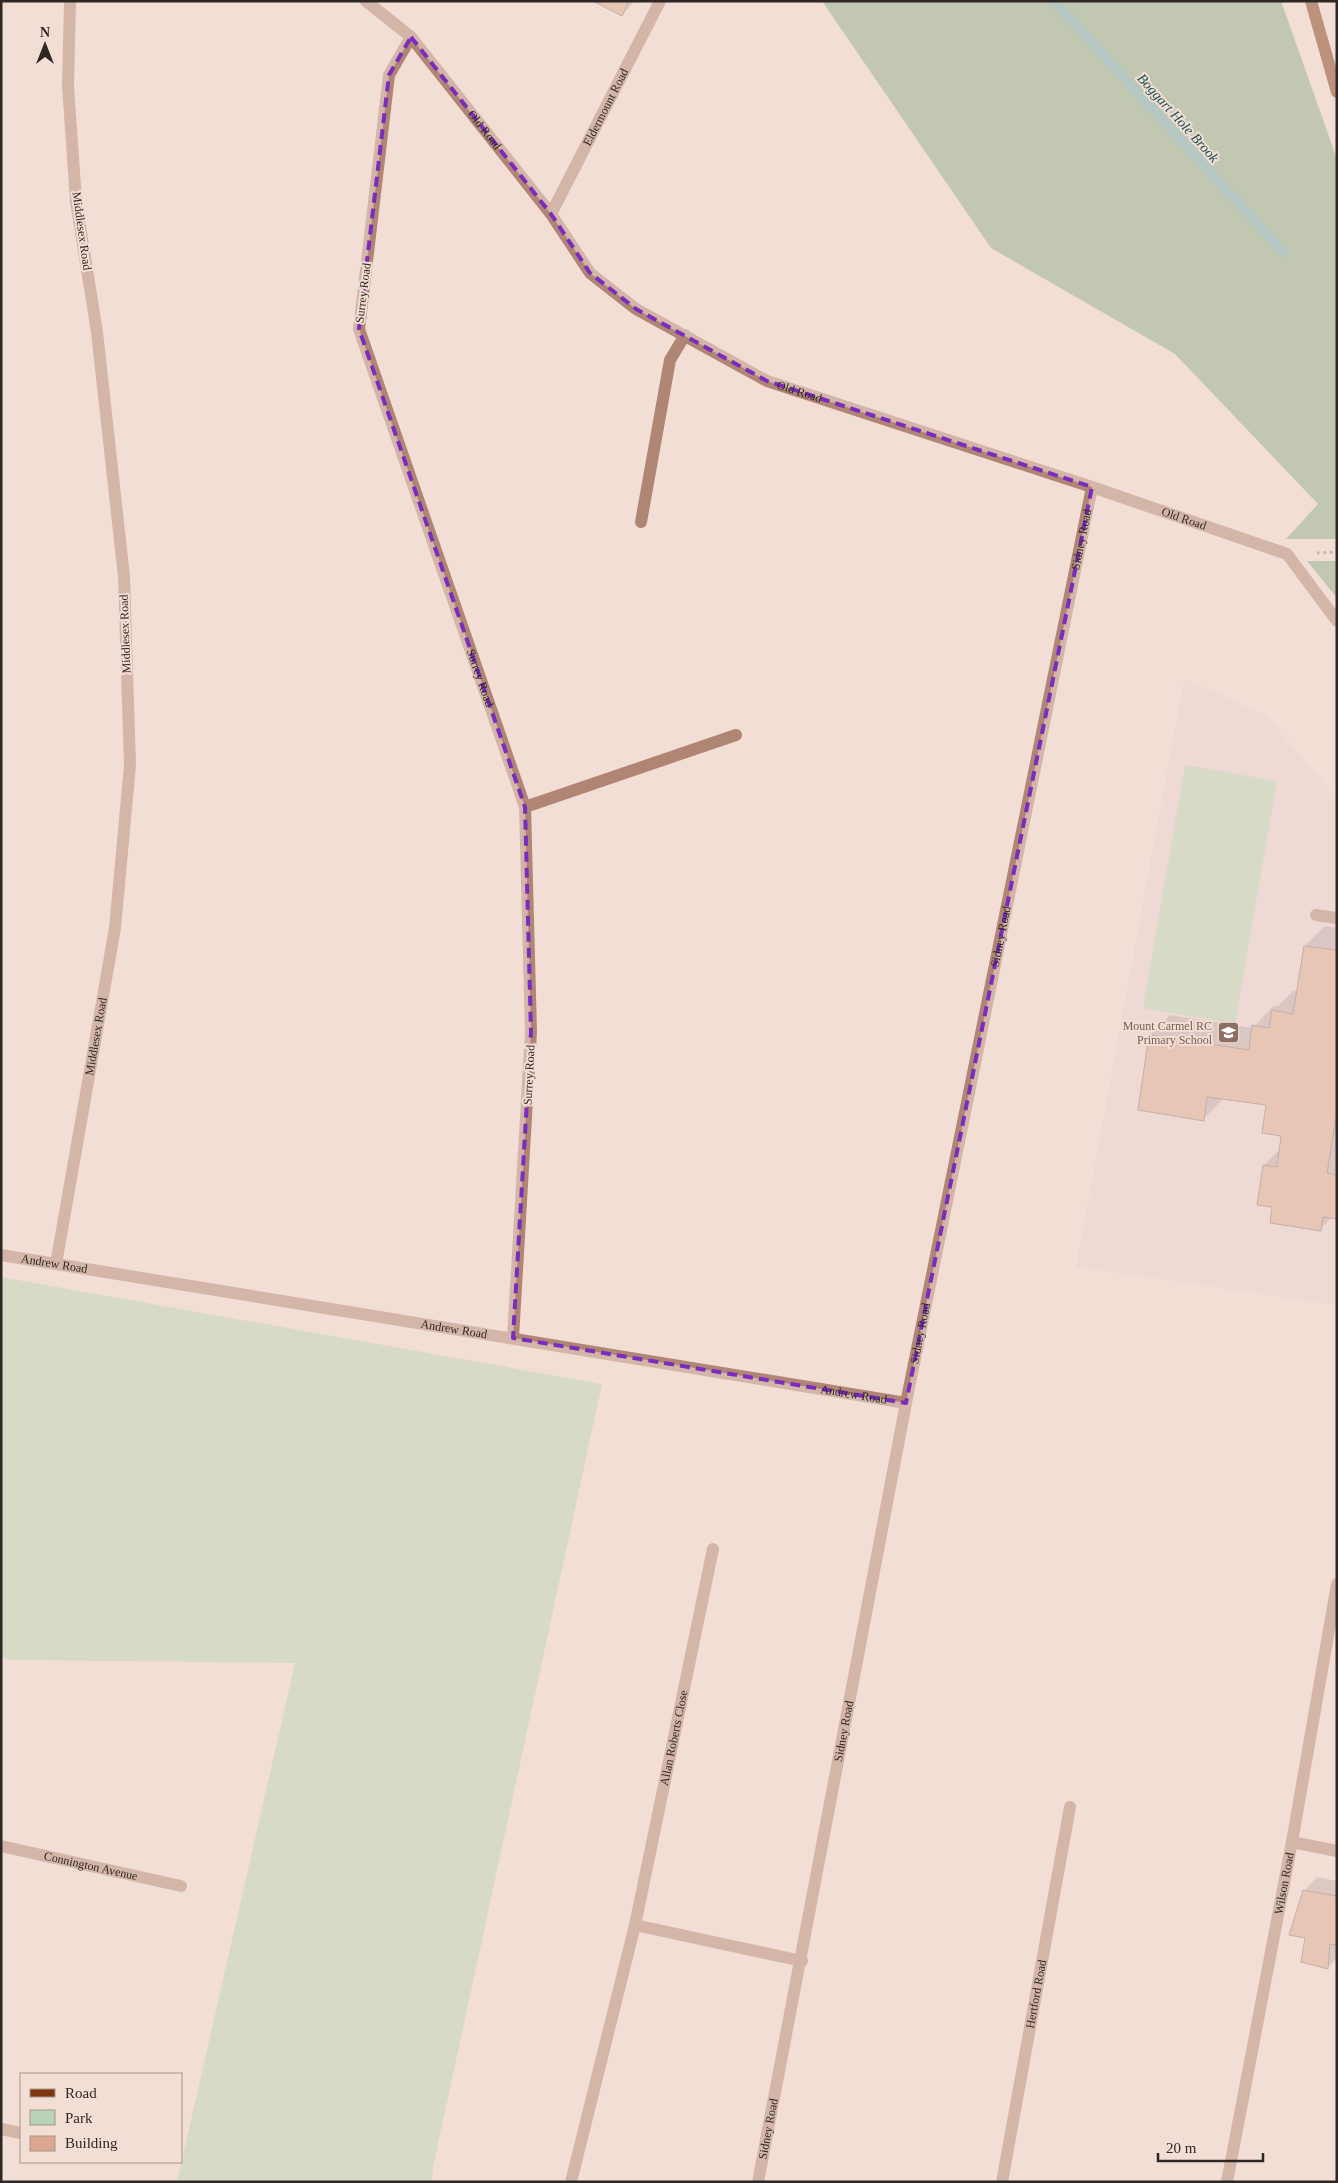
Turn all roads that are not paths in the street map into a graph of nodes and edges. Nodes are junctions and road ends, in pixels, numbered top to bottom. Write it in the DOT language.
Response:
graph roads {
  1 [pos="70,1"];
  2 [pos="366,1"];
  3 [pos="660,1"];
  4 [pos="1311,1"];
  5 [pos="411,37"];
  6 [pos="1337,92"];
  7 [pos="551,214"];
  8 [pos="685,336"];
  9 [pos="1092,487"];
  10 [pos="641,522"];
  11 [pos="1337,620"];
  12 [pos="736,735"];
  13 [pos="525,806"];
  14 [pos="1316,915"];
  15 [pos="1337,918"];
  16 [pos="1,1255"];
  17 [pos="56,1264"];
  18 [pos="513,1338"];
  19 [pos="906,1403"];
  20 [pos="713,1549"];
  21 [pos="1337,1584"];
  22 [pos="1070,1807"];
  23 [pos="1292,1842"];
  24 [pos="1,1846"];
  25 [pos="1337,1851"];
  26 [pos="181,1886"];
  27 [pos="635,1926"];
  28 [pos="802,1961"];
  29 [pos="1,2129"];
  30 [pos="20,2133"];
  31 [pos="571,2182"];
  32 [pos="758,2182"];
  33 [pos="1002,2182"];
  34 [pos="1227,2182"];
  1 -- 17 [label="street, Middlesex Road"];
  2 -- 5 [label="street, Old Road"];
  3 -- 7 [label="street, Eldermount Road"];
  4 -- 6 [label="main road"];
  5 -- 7 [label="street, Old Road"];
  5 -- 13 [label="street, Surrey Road"];
  7 -- 8 [label="street, Old Road"];
  8 -- 9 [label="street, Old Road"];
  8 -- 10 [label="street"];
  9 -- 11 [label="street, Old Road"];
  9 -- 19 [label="street, Sidney Road"];
  12 -- 13 [label="street"];
  13 -- 18 [label="street, Surrey Road"];
  14 -- 15 [label="street"];
  16 -- 17 [label="street, Andrew Road"];
  17 -- 18 [label="street, Andrew Road"];
  18 -- 19 [label="street, Andrew Road"];
  19 -- 28 [label="street, Sidney Road"];
  20 -- 27 [label="street, Allan Roberts Close"];
  21 -- 23 [label="street, Wilson Road"];
  22 -- 33 [label="street, Hertford Road"];
  23 -- 25 [label="street"];
  23 -- 34 [label="street, Wilson Road"];
  24 -- 26 [label="street, Connington Avenue"];
  27 -- 28 [label="street"];
  27 -- 31 [label="street, Allan Roberts Close"];
  28 -- 32 [label="street, Sidney Road"];
  29 -- 30 [label="street"];
}
